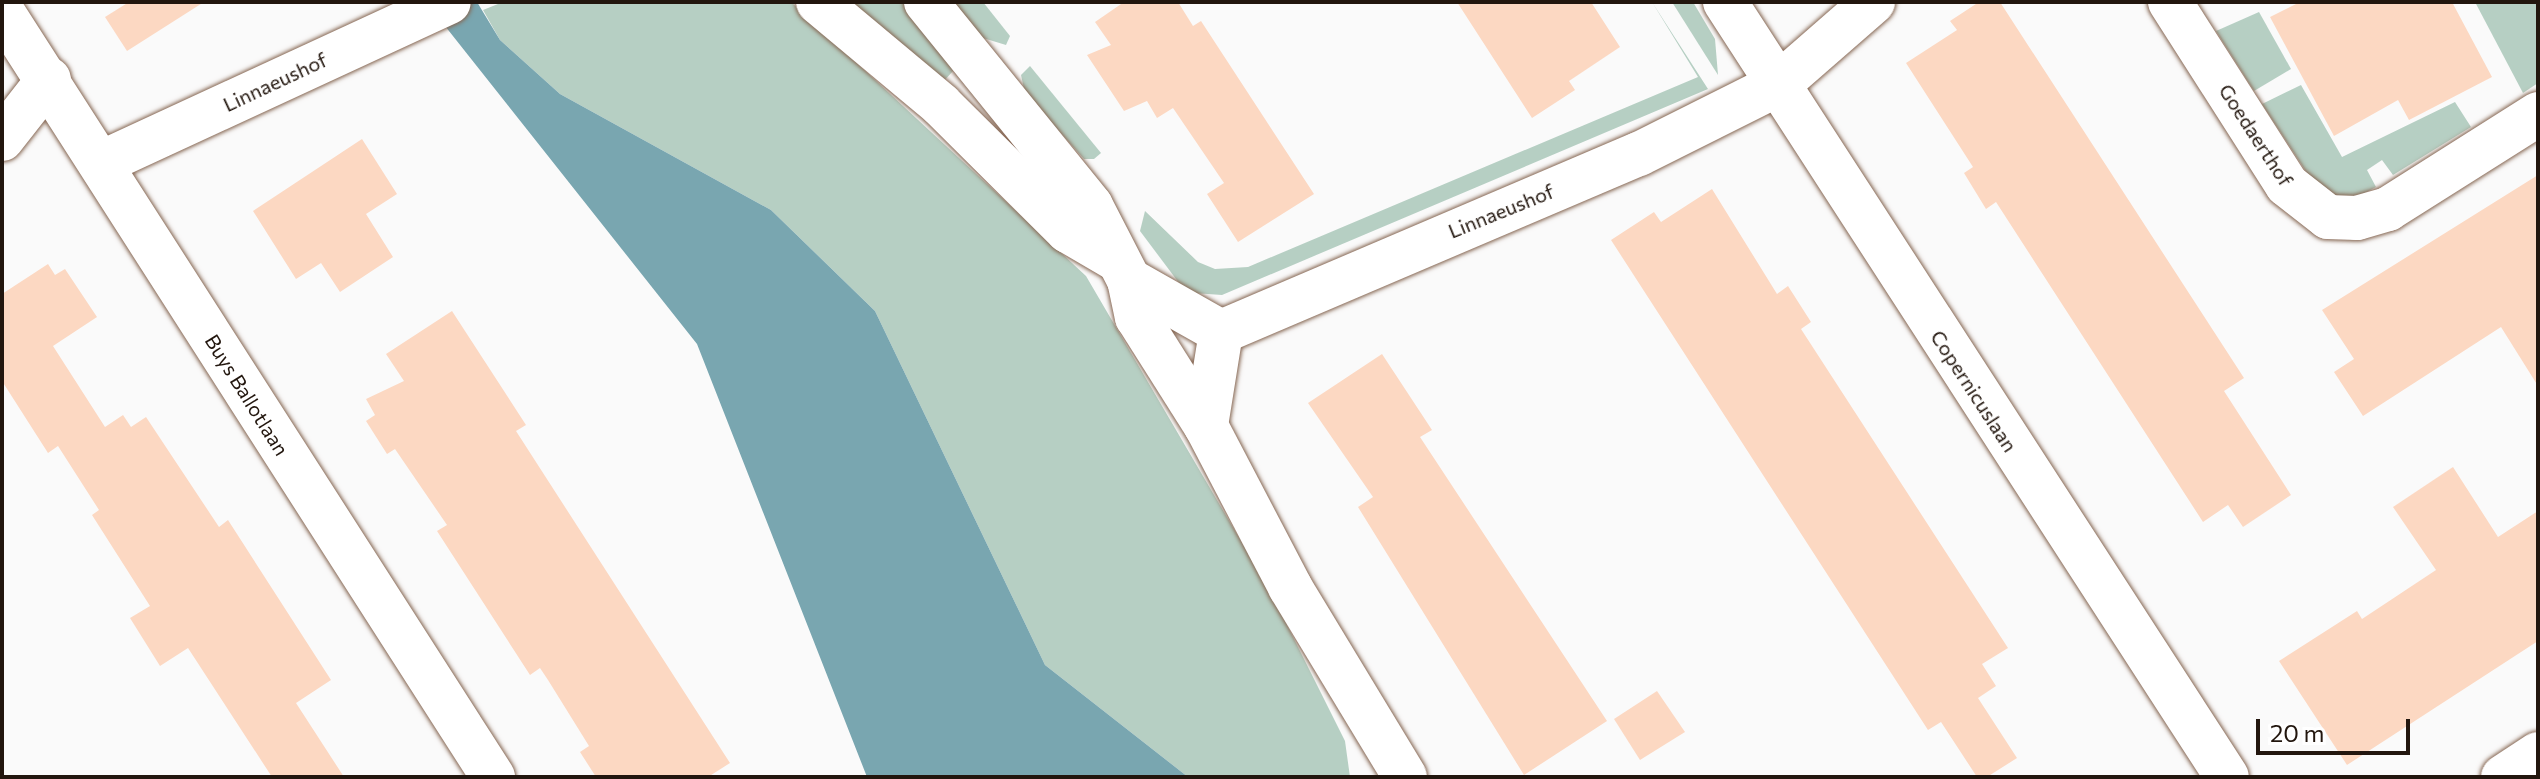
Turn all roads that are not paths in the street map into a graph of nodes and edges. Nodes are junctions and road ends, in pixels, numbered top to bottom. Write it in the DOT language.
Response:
graph roads {
  1 [pos="449,2"];
  2 [pos="819,2"];
  3 [pos="926,2"];
  4 [pos="1725,2"];
  5 [pos="1873,2"];
  6 [pos="2170,2"];
  7 [pos="2,11"];
  8 [pos="979,74"];
  9 [pos="49,79"];
  10 [pos="1779,84"];
  11 [pos="941,105"];
  12 [pos="2538,114"];
  13 [pos="2,139"];
  14 [pos="101,163"];
  15 [pos="1123,270"];
  16 [pos="1221,332"];
  17 [pos="1206,426"];
  18 [pos="2538,754"];
  19 [pos="1398,774"];
  20 [pos="493,777"];
  21 [pos="2227,777"];
  22 [pos="2503,777"];
  1 -- 14 [label="street, Linnaeushof"];
  2 -- 11 [label="street"];
  3 -- 8 [label="street"];
  4 -- 10 [label="street, Copernicuslaan"];
  5 -- 10 [label="street"];
  6 -- 12 [label="street, Goedaerthof"];
  7 -- 9 [label="street, Buys Ballotlaan"];
  8 -- 11 [label="street"];
  8 -- 15 [label="street"];
  9 -- 13 [label="street"];
  9 -- 14 [label="street, Buys Ballotlaan"];
  10 -- 16 [label="street, Linnaeushof"];
  10 -- 21 [label="street, Copernicuslaan"];
  11 -- 15 [label="street"];
  14 -- 20 [label="street, Buys Ballotlaan"];
  15 -- 16 [label="street"];
  15 -- 17 [label="street"];
  16 -- 17 [label="street"];
  17 -- 19 [label="street"];
  18 -- 22 [label="street"];
}
